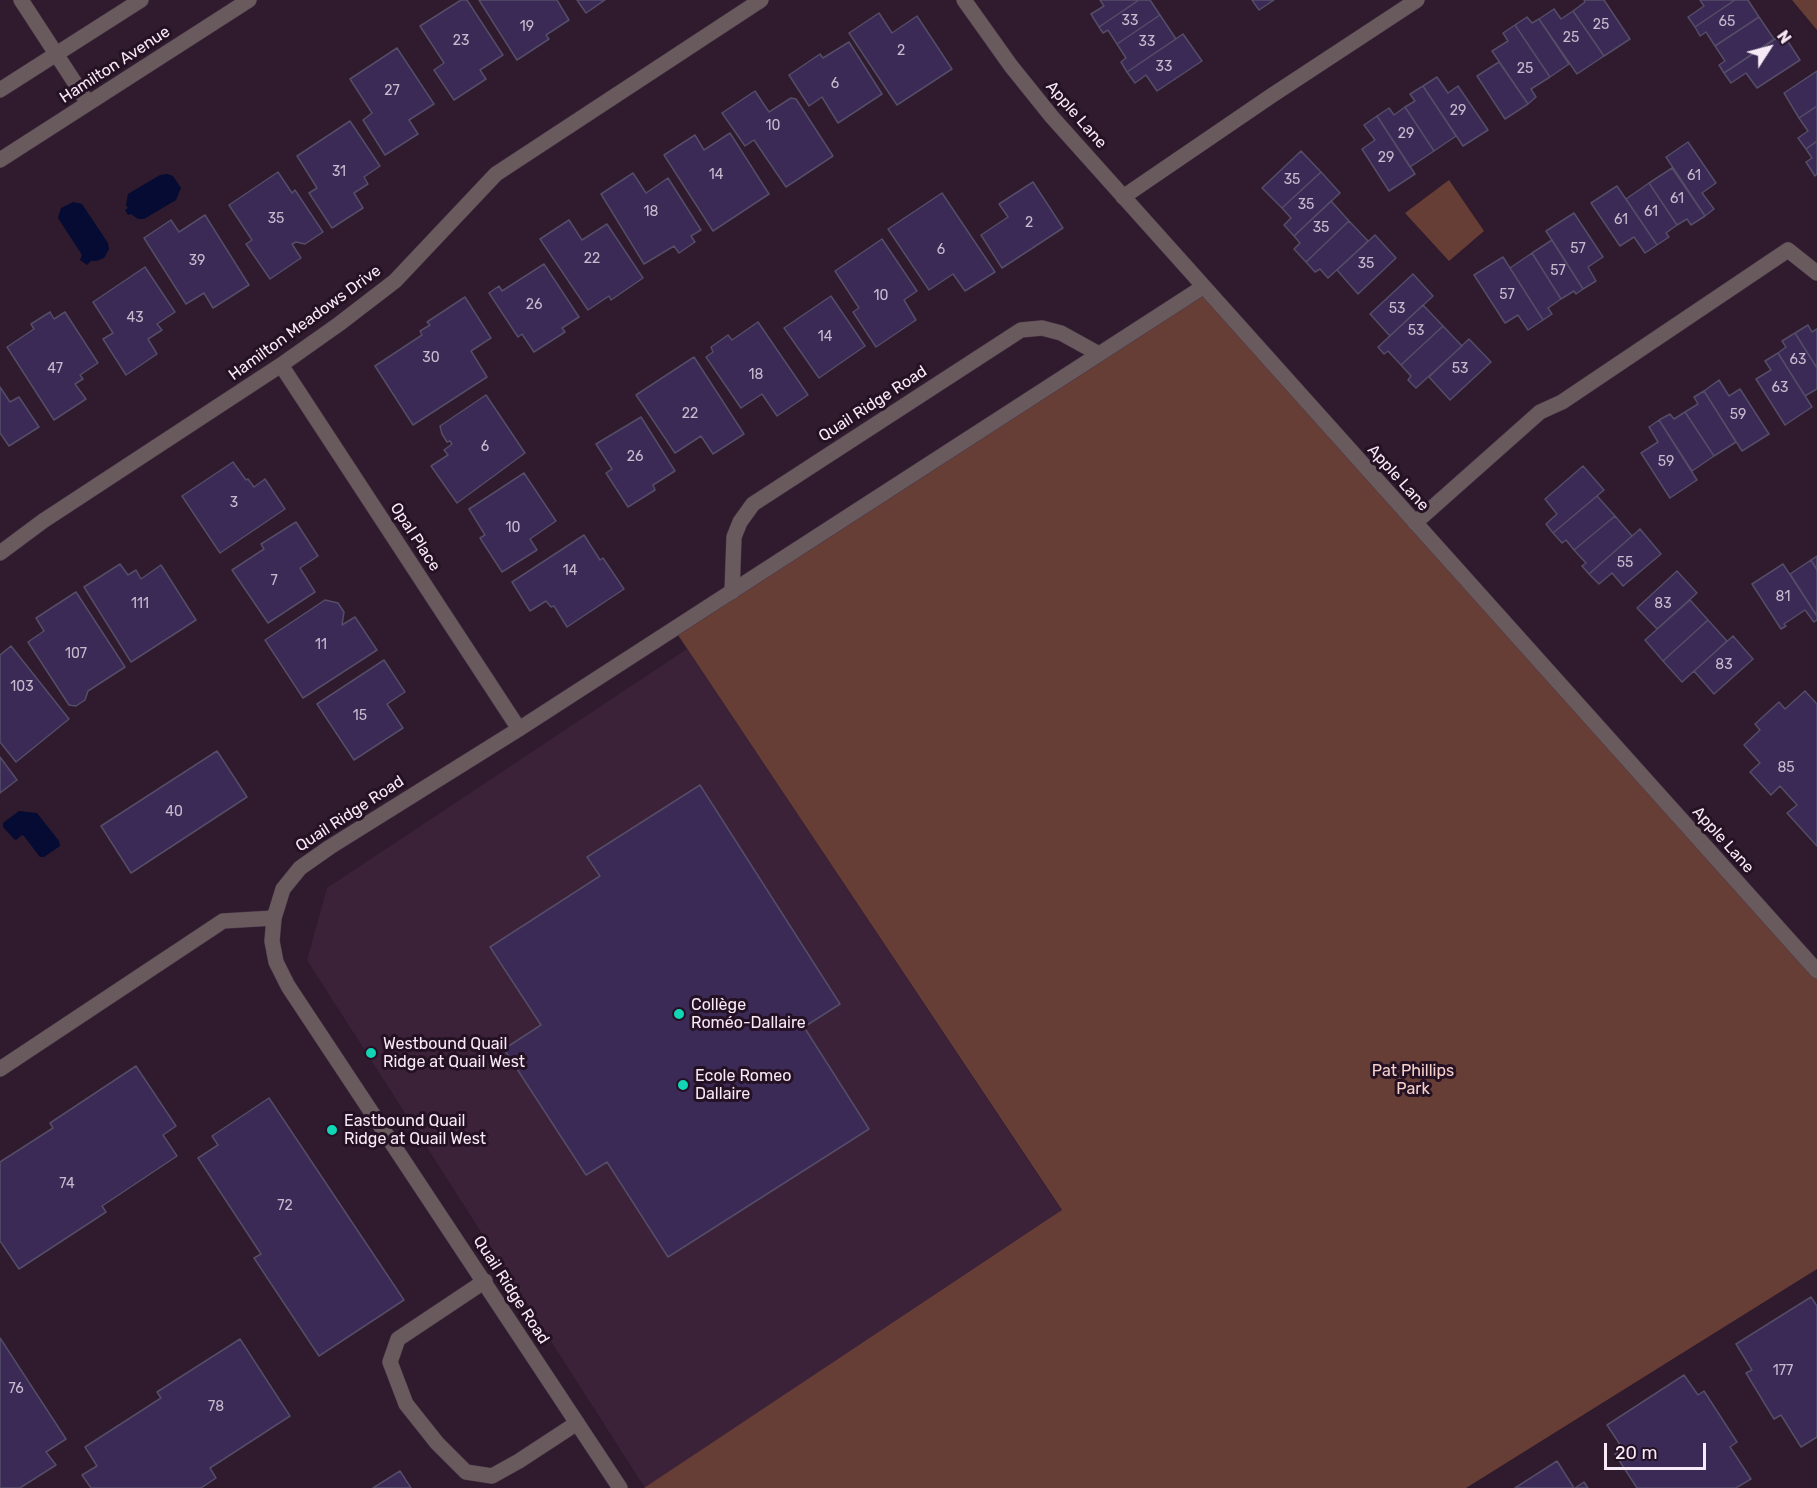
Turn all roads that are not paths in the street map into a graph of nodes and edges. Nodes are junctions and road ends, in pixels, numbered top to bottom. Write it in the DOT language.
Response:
graph roads {
  1 [pos="21,0"];
  2 [pos="141,0"];
  3 [pos="249,0"];
  4 [pos="761,0"];
  5 [pos="964,0"];
  6 [pos="1417,0"];
  7 [pos="56,54"];
  8 [pos="0,90"];
  9 [pos="88,103"];
  10 [pos="0,160"];
  11 [pos="1123,197"];
  12 [pos="1817,273"];
  13 [pos="1203,287"];
  14 [pos="1099,354"];
  15 [pos="281,365"];
  16 [pos="1415,523"];
  17 [pos="0,554"];
  18 [pos="732,592"];
  19 [pos="519,729"];
  20 [pos="274,918"];
  21 [pos="1817,971"];
  22 [pos="0,1069"];
  23 [pos="485,1281"];
  24 [pos="577,1423"];
  25 [pos="620,1488"];
  1 -- 7 [label="street"];
  2 -- 7 [label="street"];
  3 -- 9 [label="street, Hamilton Avenue"];
  4 -- 15 [label="street, Hamilton Meadows Drive"];
  5 -- 11 [label="street, Apple Lane"];
  6 -- 11 [label="street"];
  7 -- 8 [label="street"];
  7 -- 9 [label="street"];
  9 -- 10 [label="street, Hamilton Avenue"];
  11 -- 13 [label="street, Apple Lane"];
  12 -- 16 [label="street"];
  13 -- 14 [label="street, Quail Ridge Road"];
  13 -- 16 [label="street, Apple Lane"];
  14 -- 18 [label="street, Quail Ridge Road"];
  14 -- 18 [label="street, Quail Ridge Road"];
  15 -- 17 [label="street, Hamilton Meadows Drive"];
  15 -- 19 [label="street, Opal Place"];
  16 -- 21 [label="street, Apple Lane"];
  18 -- 19 [label="street, Quail Ridge Road"];
  19 -- 20 [label="street, Quail Ridge Road"];
  20 -- 22 [label="street"];
  20 -- 23 [label="street, Quail Ridge Road"];
  23 -- 24 [label="street, Quail Ridge Road"];
  23 -- 24 [label="street"];
  24 -- 25 [label="street, Quail Ridge Road"];
}
